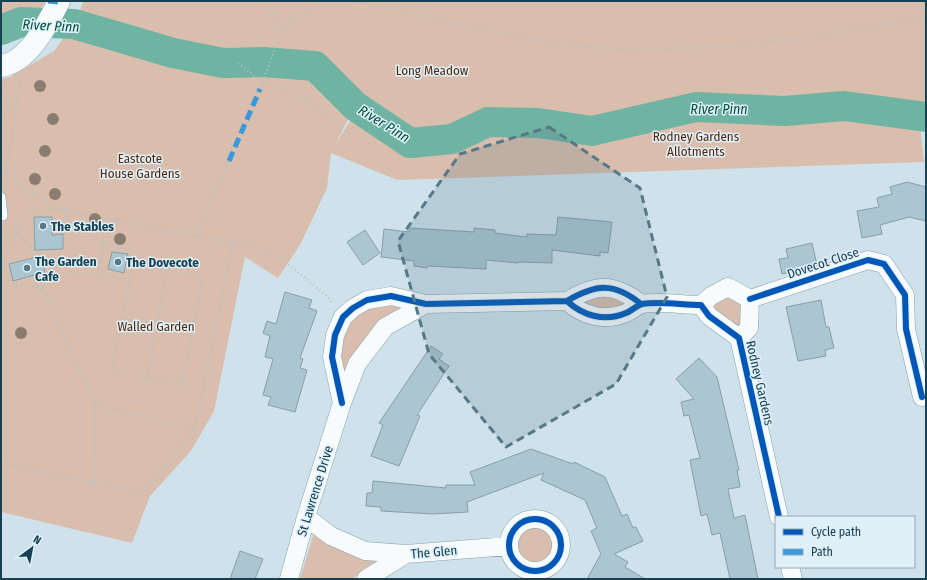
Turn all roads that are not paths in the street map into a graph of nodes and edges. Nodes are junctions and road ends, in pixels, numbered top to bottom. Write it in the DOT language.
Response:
graph roads {
  1 [pos="56,6"];
  2 [pos="1,66"];
  3 [pos="1,197"];
  4 [pos="3,216"];
  5 [pos="750,299"];
  6 [pos="567,301"];
  7 [pos="426,304"];
  8 [pos="641,304"];
  9 [pos="701,305"];
  10 [pos="739,338"];
  11 [pos="922,397"];
  12 [pos="342,403"];
  13 [pos="779,516"];
  14 [pos="306,518"];
  15 [pos="510,546"];
  16 [pos="406,554"];
  17 [pos="790,568"];
  18 [pos="289,579"];
  19 [pos="366,579"];
  20 [pos="793,579"];
  1 -- 2 [label="main road"];
  3 -- 4 [label="lane"];
  5 -- 9 [label="street"];
  5 -- 10 [label="street, Rodney Gardens"];
  5 -- 11 [label="street, Dovecot Close"];
  6 -- 7 [label="street"];
  6 -- 8 [label="street"];
  6 -- 8 [label="street"];
  7 -- 12 [label="street, St Lawrence Drive"];
  7 -- 12 [label="street, St Lawrence Drive"];
  8 -- 9 [label="street"];
  9 -- 10 [label="street, Rodney Gardens"];
  10 -- 13 [label="street, Rodney Gardens"];
  12 -- 14 [label="street, St Lawrence Drive"];
  14 -- 16 [label="street"];
  14 -- 18 [label="street, St Lawrence Drive"];
  15 -- 16 [label="street, The Glen"];
  16 -- 19 [label="street, The Glen"];
  17 -- 20 [label="street"];
}
